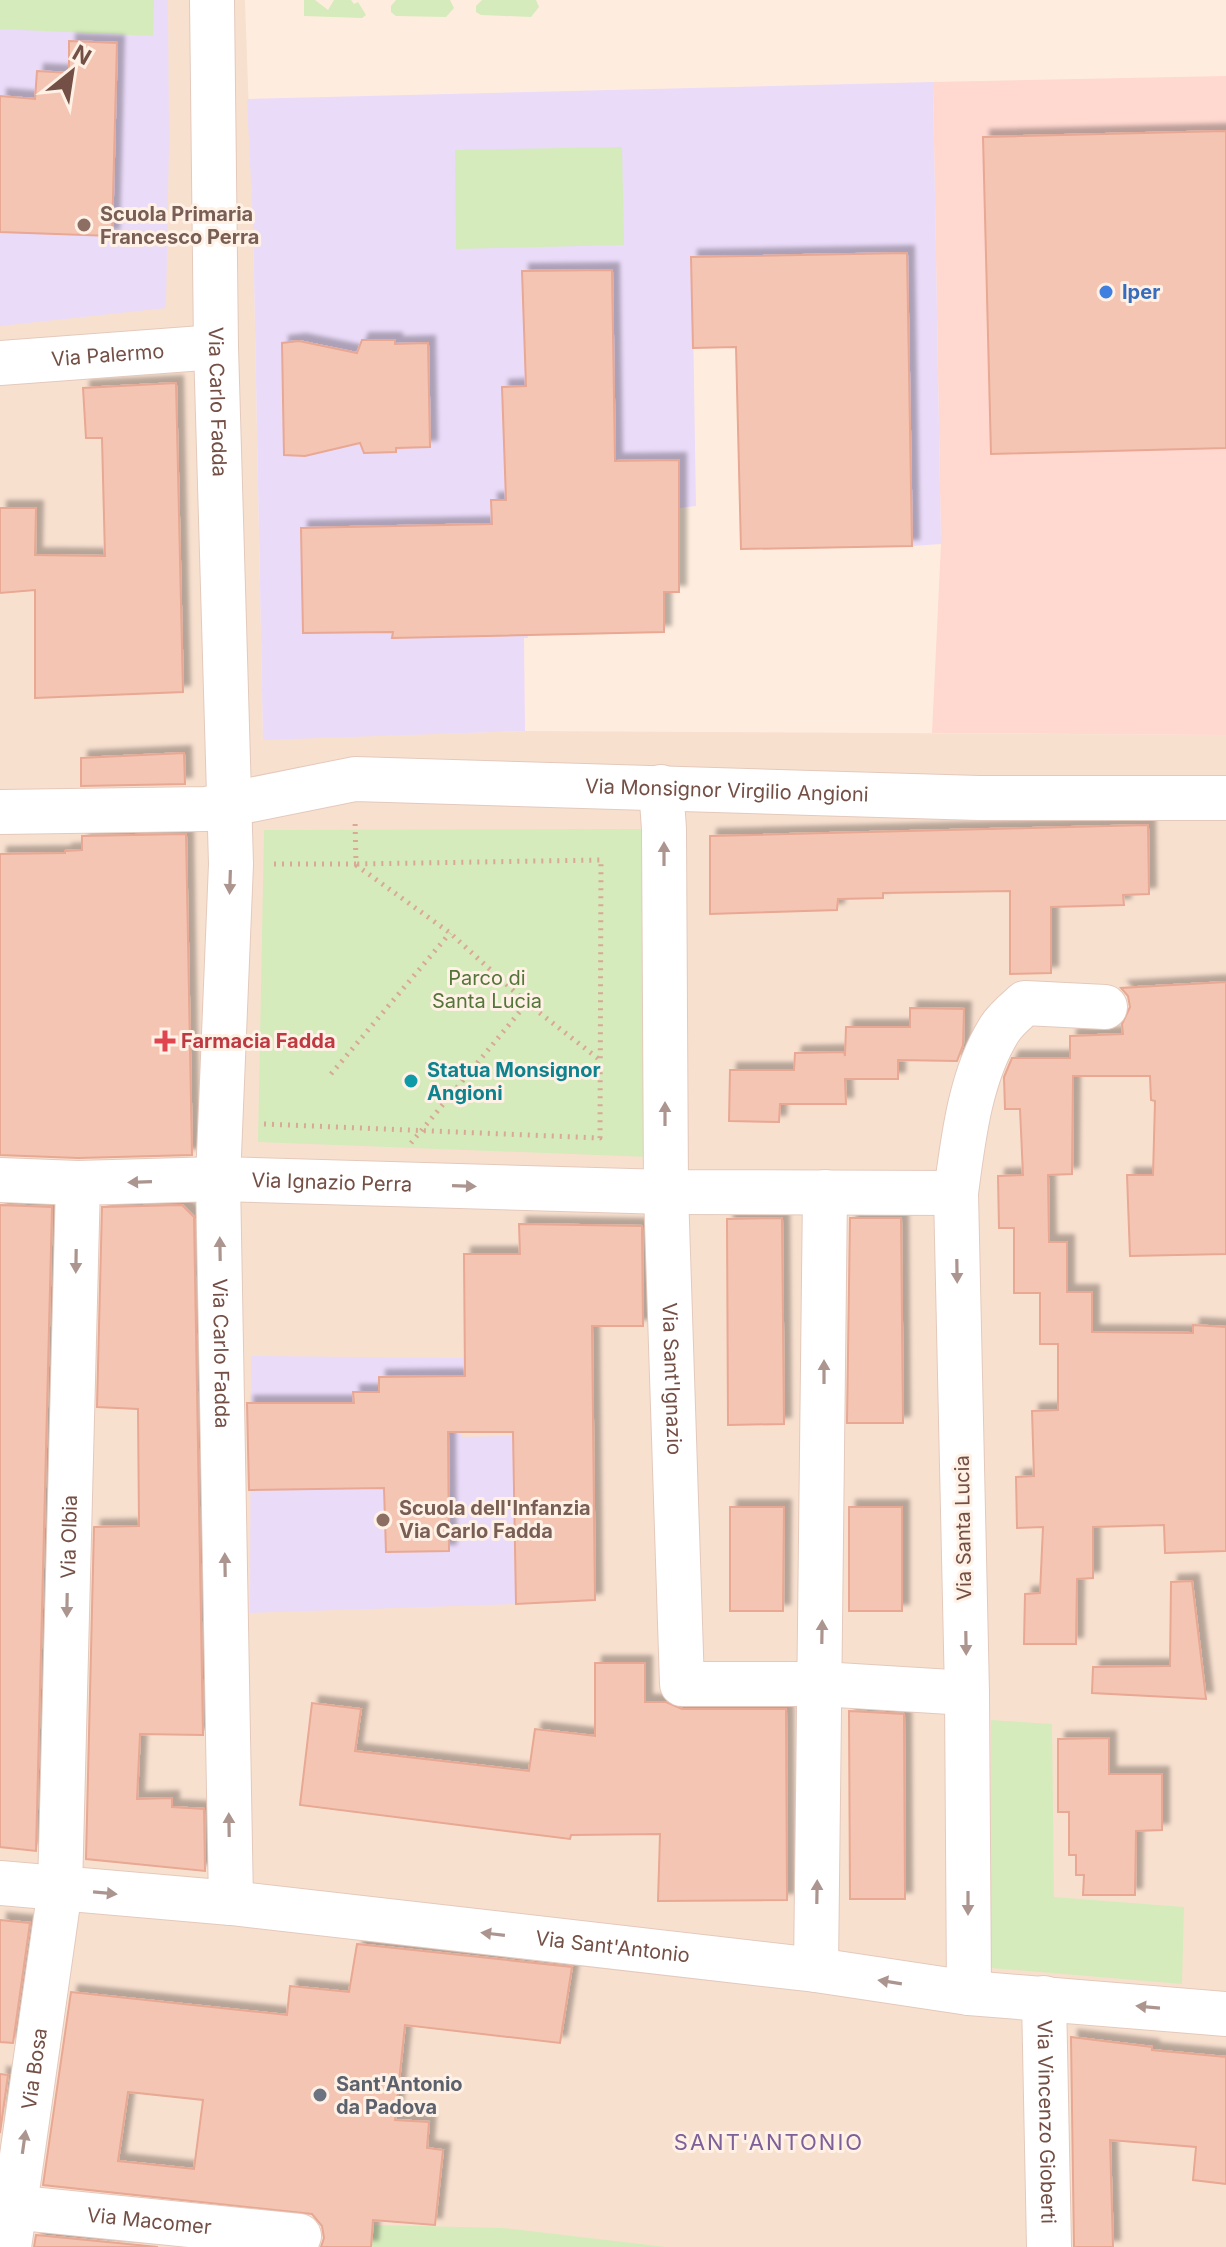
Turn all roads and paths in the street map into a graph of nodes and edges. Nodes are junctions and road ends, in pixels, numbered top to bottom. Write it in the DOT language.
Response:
graph roads {
  1 [pos="212,0"];
  2 [pos="216,347"];
  3 [pos="0,363"];
  4 [pos="355,779"];
  5 [pos="661,787"];
  6 [pos="1226,798"];
  7 [pos="230,804"];
  8 [pos="0,812"];
  9 [pos="231,864"];
  10 [pos="356,864"];
  11 [pos="450,933"];
  12 [pos="527,1003"];
  13 [pos="1105,1007"];
  14 [pos="600,1060"];
  15 [pos="331,1074"];
  16 [pos="220,1122"];
  17 [pos="421,1131"];
  18 [pos="218,1179"];
  19 [pos="0,1180"];
  20 [pos="78,1183"];
  21 [pos="379,1184"];
  22 [pos="666,1192"];
  23 [pos="825,1192"];
  24 [pos="956,1193"];
  25 [pos="821,1684"];
  26 [pos="967,1693"];
  27 [pos="0,1883"];
  28 [pos="60,1889"];
  29 [pos="231,1903"];
  30 [pos="816,1970"];
  31 [pos="969,1993"];
  32 [pos="1044,1998"];
  33 [pos="1226,2014"];
  34 [pos="8,2220"];
  35 [pos="299,2236"];
  36 [pos="1049,2247"];
  1 -- 2 [label="street, Via Carlo Fadda"];
  2 -- 3 [label="street, Via Palermo"];
  2 -- 7 [label="street, Via Carlo Fadda"];
  4 -- 5 [label="street, Via Monsignor Virgilio Angioni"];
  4 -- 7 [label="street, Via Monsignor Virgilio Angioni"];
  4 -- 10 [label="path"];
  5 -- 6 [label="street, Via Monsignor Virgilio Angioni"];
  22 -- 5 [label="street, Via Sant'Ignazio, one-way"];
  7 -- 8 [label="street"];
  7 -- 9 [label="street, Via Carlo Fadda"];
  9 -- 10 [label="path"];
  9 -- 16 [label="street, Via Carlo Fadda, one-way"];
  10 -- 11 [label="path"];
  10 -- 14 [label="path"];
  11 -- 12 [label="path"];
  11 -- 15 [label="path"];
  12 -- 14 [label="path"];
  12 -- 17 [label="path"];
  13 -- 24 [label="street, Via Santa Lucia"];
  14 -- 17 [label="path"];
  16 -- 17 [label="path"];
  16 -- 18 [label="street, Via Carlo Fadda"];
  17 -- 21 [label="path"];
  18 -- 20 [label="street, Via Ignazio Perra, one-way"];
  18 -- 21 [label="street, Via Ignazio Perra"];
  29 -- 18 [label="street, Via Carlo Fadda, one-way"];
  19 -- 20 [label="street, Via Ignazio Perra"];
  20 -- 28 [label="street, Via Olbia, one-way"];
  21 -- 22 [label="street, Via Ignazio Perra, one-way"];
  22 -- 23 [label="street"];
  22 -- 25 [label="street, Via Sant'Ignazio"];
  23 -- 24 [label="street"];
  25 -- 23 [label="street, one-way"];
  24 -- 26 [label="street, Via Santa Lucia, one-way"];
  25 -- 26 [label="street, Via Sant'Ignazio"];
  30 -- 25 [label="street, one-way"];
  26 -- 31 [label="street, Via Santa Lucia, one-way"];
  27 -- 28 [label="street, Via Sant'Antonio"];
  28 -- 29 [label="street, Via Sant'Antonio, one-way"];
  34 -- 28 [label="street, Via Bosa, one-way"];
  30 -- 29 [label="street, Via Sant'Antonio, one-way"];
  31 -- 30 [label="street, Via Sant'Antonio, one-way"];
  31 -- 32 [label="street, Via Sant'Antonio"];
  33 -- 32 [label="street, Via Sant'Antonio, one-way"];
  32 -- 36 [label="street, Via Vincenzo Gioberti"];
  34 -- 35 [label="street, Via Macomer"];
}
